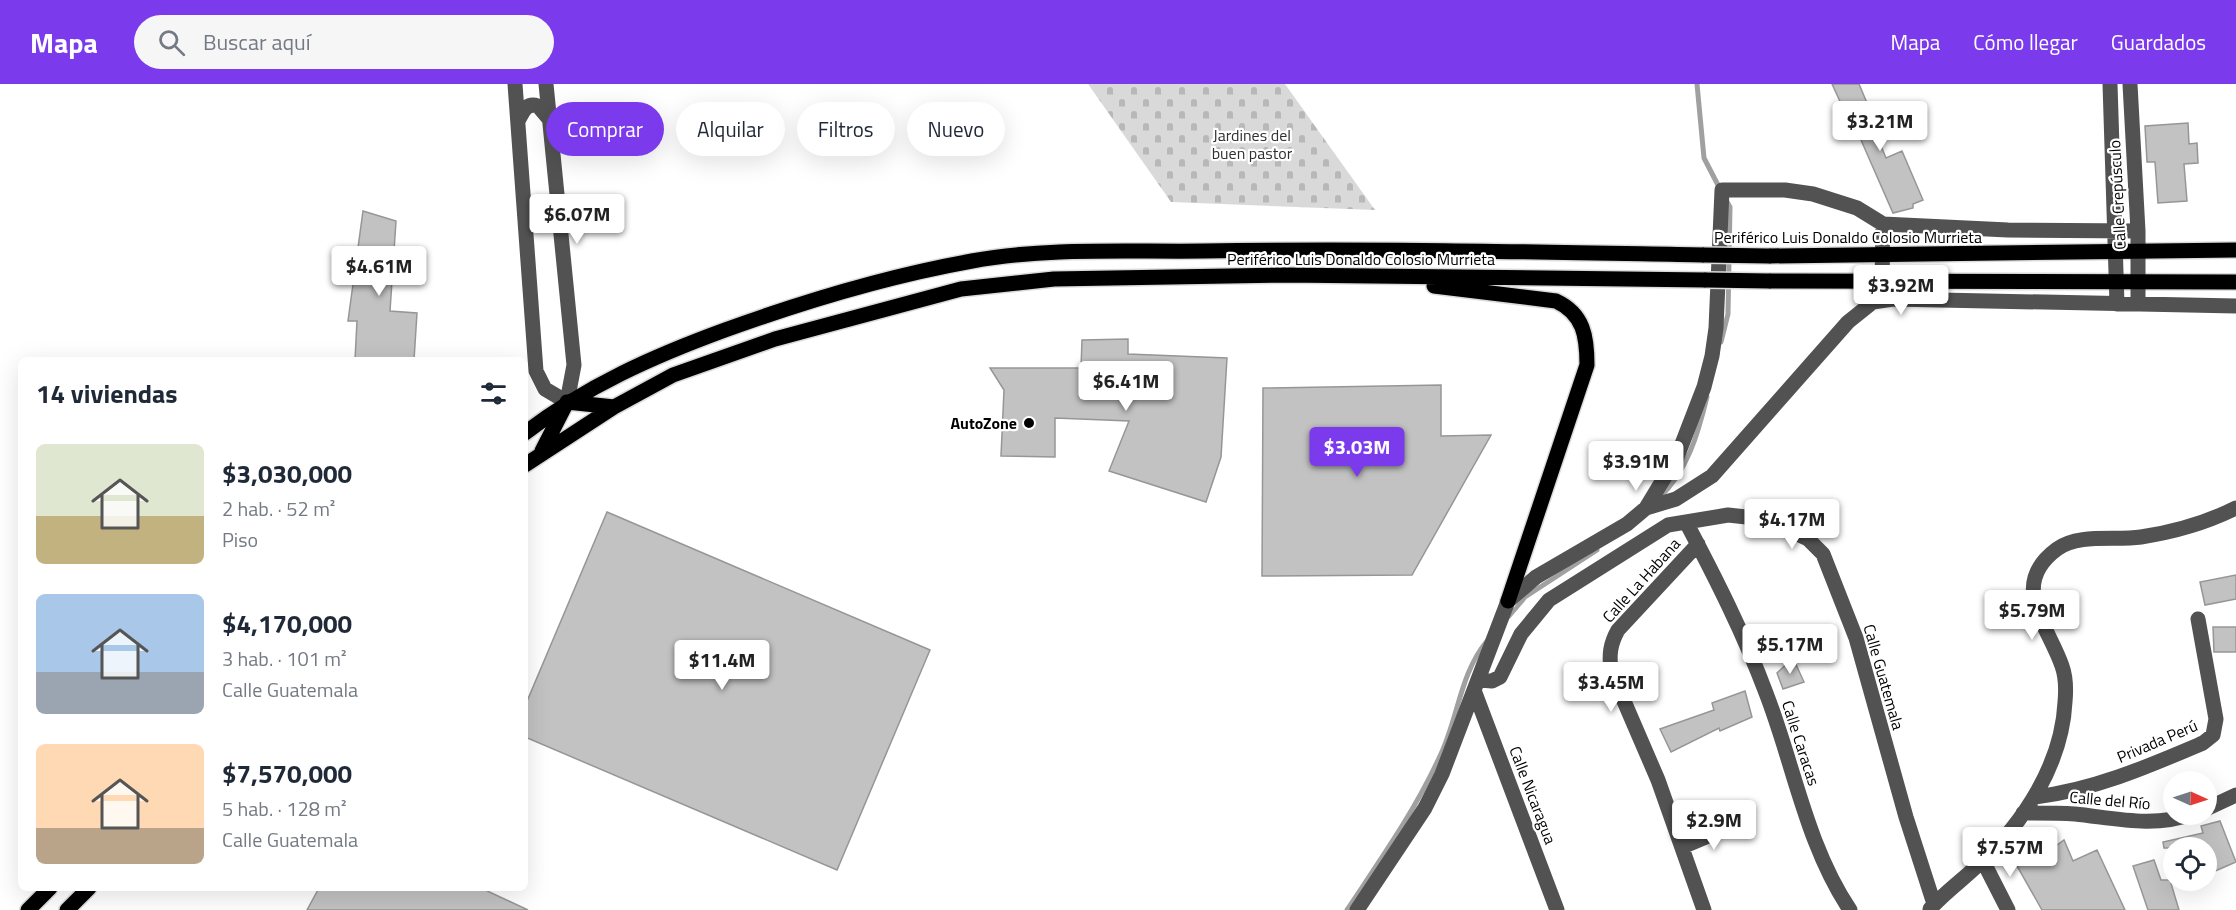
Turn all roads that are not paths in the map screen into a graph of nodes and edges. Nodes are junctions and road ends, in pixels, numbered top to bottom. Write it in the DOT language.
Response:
graph roads {
  1 [pos="515,84"];
  2 [pos="546,84"];
  3 [pos="2110,84"];
  4 [pos="2130,84"];
  5 [pos="548,102"];
  6 [pos="546,115"];
  7 [pos="518,121"];
  8 [pos="553,156"];
  9 [pos="1883,224"];
  10 [pos="2115,231"];
  11 [pos="2138,231"];
  12 [pos="2236,250"];
  13 [pos="2116,253"];
  14 [pos="2138,253"];
  15 [pos="1882,255"];
  16 [pos="1363,276"];
  17 [pos="1882,282"];
  18 [pos="2117,282"];
  19 [pos="2138,282"];
  20 [pos="2236,282"];
  21 [pos="2117,304"];
  22 [pos="2138,304"];
  23 [pos="2236,306"];
  24 [pos="567,402"];
  25 [pos="614,407"];
  26 [pos="528,430"];
  27 [pos="542,452"];
  28 [pos="528,463"];
  29 [pos="1646,508"];
  30 [pos="2236,508"];
  31 [pos="1686,522"];
  32 [pos="1698,544"];
  33 [pos="1508,601"];
  34 [pos="2198,619"];
  35 [pos="1478,686"];
  36 [pos="2236,795"];
  37 [pos="2035,797"];
  38 [pos="2217,804"];
  39 [pos="2023,813"];
  40 [pos="2163,820"];
  41 [pos="1734,825"];
  42 [pos="1682,847"];
  43 [pos="1983,861"];
  44 [pos="47,891"];
  45 [pos="86,891"];
  46 [pos="1932,907"];
  47 [pos="28,910"];
  48 [pos="68,910"];
  49 [pos="1357,910"];
  50 [pos="1557,910"];
  51 [pos="1703,910"];
  52 [pos="1850,910"];
  53 [pos="2008,910"];
  1 -- 7 [label="street"];
  2 -- 5 [label="street"];
  3 -- 10 [label="street, Calle Crepúsculo"];
  4 -- 11 [label="street, Calle Crepúsculo"];
  6 -- 7 [label="street"];
  7 -- 24 [label="street"];
  8 -- 24 [label="street"];
  9 -- 10 [label="street"];
  9 -- 15 [label="street"];
  9 -- 29 [label="street"];
  10 -- 11 [label="street"];
  10 -- 13 [label="street, Calle Crepúsculo"];
  11 -- 14 [label="street, Calle Crepúsculo"];
  12 -- 14 [label="main road, Periférico Luis Donaldo Colosio Murrieta"];
  13 -- 14 [label="main road, Periférico Luis Donaldo Colosio Murrieta"];
  13 -- 15 [label="main road, Periférico Luis Donaldo Colosio Murrieta"];
  13 -- 18 [label="street, Calle Crepúsculo"];
  14 -- 19 [label="street, Calle Crepúsculo"];
  15 -- 17 [label="street"];
  15 -- 24 [label="main road, Periférico Luis Donaldo Colosio Murrieta, bridge"];
  16 -- 17 [label="main road, Periférico Luis Donaldo Colosio Murrieta, bridge"];
  16 -- 25 [label="main road, Periférico Luis Donaldo Colosio Murrieta"];
  16 -- 33 [label="main road"];
  17 -- 18 [label="main road, Periférico Luis Donaldo Colosio Murrieta"];
  18 -- 19 [label="main road, Periférico Luis Donaldo Colosio Murrieta"];
  18 -- 21 [label="street, Calle Crepúsculo"];
  19 -- 20 [label="main road, Periférico Luis Donaldo Colosio Murrieta"];
  19 -- 22 [label="street, Calle Crepúsculo"];
  21 -- 22 [label="street"];
  21 -- 29 [label="street"];
  22 -- 23 [label="street"];
  24 -- 25 [label="main road"];
  24 -- 26 [label="main road, Periférico Luis Donaldo Colosio Murrieta"];
  24 -- 27 [label="main road"];
  25 -- 27 [label="main road, Periférico Luis Donaldo Colosio Murrieta"];
  27 -- 28 [label="main road, Periférico Luis Donaldo Colosio Murrieta"];
  29 -- 33 [label="street"];
  30 -- 37 [label="street"];
  31 -- 32 [label="street, Calle Caracas"];
  31 -- 35 [label="street, Calle Guatemala"];
  31 -- 46 [label="street, Calle Guatemala"];
  32 -- 42 [label="street, Calle La Habana"];
  32 -- 52 [label="street, Calle Caracas"];
  33 -- 35 [label="street"];
  34 -- 37 [label="street, Privada Perú"];
  35 -- 49 [label="street"];
  35 -- 50 [label="street, Calle Nicaragua"];
  36 -- 38 [label="street"];
  37 -- 39 [label="street"];
  39 -- 40 [label="street, Calle del Río"];
  39 -- 43 [label="street"];
  41 -- 42 [label="street"];
  42 -- 51 [label="street, Calle La Habana"];
  43 -- 46 [label="street"];
  43 -- 53 [label="street"];
  44 -- 47 [label="main road"];
  45 -- 48 [label="main road"];
}
